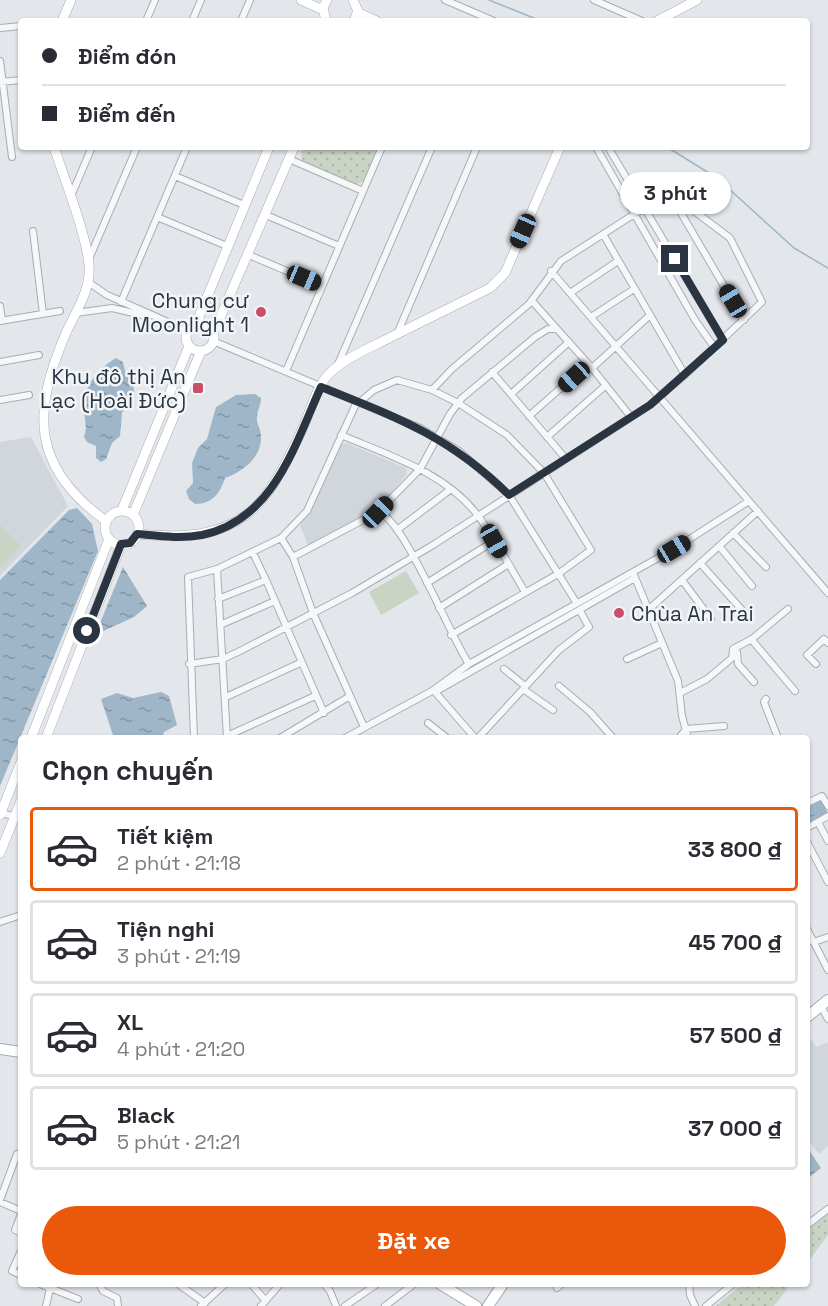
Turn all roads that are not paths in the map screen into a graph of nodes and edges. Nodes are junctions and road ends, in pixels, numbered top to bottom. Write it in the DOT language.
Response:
graph roads {
  1 [pos="71,0"];
  2 [pos="155,0"];
  3 [pos="201,0"];
  4 [pos="250,0"];
  5 [pos="301,0"];
  6 [pos="446,0"];
  7 [pos="594,0"];
  8 [pos="697,0"];
  9 [pos="356,8"];
  10 [pos="324,14"];
  11 [pos="63,18"];
  12 [pos="147,18"];
  13 [pos="193,18"];
  14 [pos="242,18"];
  15 [pos="372,18"];
  16 [pos="487,18"];
  17 [pos="635,18"];
  18 [pos="663,18"];
  19 [pos="18,26"];
  20 [pos="0,28"];
  21 [pos="0,61"];
  22 [pos="18,80"];
  23 [pos="1,82"];
  24 [pos="55,150"];
  25 [pos="91,150"];
  26 [pos="136,150"];
  27 [pos="186,150"];
  28 [pos="265,150"];
  29 [pos="293,150"];
  30 [pos="381,150"];
  31 [pos="431,150"];
  32 [pos="476,150"];
  33 [pos="559,150"];
  34 [pos="598,150"];
  35 [pos="610,150"];
  36 [pos="12,157"];
  37 [pos="289,159"];
  38 [pos="175,176"];
  39 [pos="363,190"];
  40 [pos="669,192"];
  41 [pos="70,198"];
  42 [pos="244,206"];
  43 [pos="645,207"];
  44 [pos="635,212"];
  45 [pos="266,215"];
  46 [pos="157,217"];
  47 [pos="33,231"];
  48 [pos="603,234"];
  49 [pos="227,246"];
  50 [pos="339,246"];
  51 [pos="249,255"];
  52 [pos="88,260"];
  53 [pos="618,261"];
  54 [pos="551,271"];
  55 [pos="88,282"];
  56 [pos="322,286"];
  57 [pos="634,289"];
  58 [pos="570,293"];
  59 [pos="532,301"];
  60 [pos="121,302"];
  61 [pos="0,306"];
  62 [pos="60,311"];
  63 [pos="75,313"];
  64 [pos="43,314"];
  65 [pos="152,316"];
  66 [pos="649,316"];
  67 [pos="591,317"];
  68 [pos="744,320"];
  69 [pos="1,321"];
  70 [pos="196,324"];
  71 [pos="557,329"];
  72 [pos="188,331"];
  73 [pos="396,334"];
  74 [pos="213,338"];
  75 [pos="723,340"];
  76 [pos="569,342"];
  77 [pos="615,345"];
  78 [pos="189,346"];
  79 [pos="714,347"];
  80 [pos="201,351"];
  81 [pos="39,355"];
  82 [pos="0,362"];
  83 [pos="590,366"];
  84 [pos="337,367"];
  85 [pos="286,371"];
  86 [pos="492,372"];
  87 [pos="685,375"];
  88 [pos="321,387"];
  89 [pos="605,387"];
  90 [pos="432,390"];
  91 [pos="511,394"];
  92 [pos="28,395"];
  93 [pos="660,397"];
  94 [pos="0,400"];
  95 [pos="358,402"];
  96 [pos="458,403"];
  97 [pos="529,416"];
  98 [pos="632,417"];
  99 [pos="341,435"];
  100 [pos="438,437"];
  101 [pos="548,437"];
  102 [pos="566,459"];
  103 [pos="420,469"];
  104 [pos="544,473"];
  105 [pos="451,489"];
  106 [pos="509,495"];
  107 [pos="749,501"];
  108 [pos="122,510"];
  109 [pos="758,511"];
  110 [pos="378,512"];
  111 [pos="133,515"];
  112 [pos="478,515"];
  113 [pos="106,520"];
  114 [pos="397,530"];
  115 [pos="733,533"];
  116 [pos="137,534"];
  117 [pos="280,538"];
  118 [pos="109,539"];
  119 [pos="494,541"];
  120 [pos="121,544"];
  121 [pos="719,546"];
  122 [pos="253,554"];
  123 [pos="414,556"];
  124 [pos="293,557"];
  125 [pos="700,563"];
  126 [pos="507,565"];
  127 [pos="766,567"];
  128 [pos="217,569"];
  129 [pos="558,574"];
  130 [pos="634,575"];
  131 [pos="266,580"];
  132 [pos="682,580"];
  133 [pos="427,583"];
  134 [pos="752,586"];
  135 [pos="525,592"];
  136 [pos="828,593"];
  137 [pos="218,599"];
  138 [pos="275,601"];
  139 [pos="576,602"];
  140 [pos="439,608"];
  141 [pos="788,609"];
  142 [pos="742,610"];
  143 [pos="580,611"];
  144 [pos="647,611"];
  145 [pos="313,613"];
  146 [pos="711,620"];
  147 [pos="220,625"];
  148 [pos="286,629"];
  149 [pos="451,634"];
  150 [pos="751,639"];
  151 [pos="662,643"];
  152 [pos="828,643"];
  153 [pos="735,648"];
  154 [pos="223,659"];
  155 [pos="627,659"];
  156 [pos="300,663"];
  157 [pos="189,664"];
  158 [pos="469,664"];
  159 [pos="816,664"];
  160 [pos="504,669"];
  161 [pos="754,681"];
  162 [pos="559,686"];
  163 [pos="524,688"];
  164 [pos="795,691"];
  165 [pos="680,693"];
  166 [pos="315,696"];
  167 [pos="350,696"];
  168 [pos="226,697"];
  169 [pos="766,699"];
  170 [pos="553,710"];
  171 [pos="324,713"];
  172 [pos="428,723"];
  173 [pos="724,726"];
  174 [pos="364,727"];
  175 [pos="686,729"];
  176 [pos="31,735"];
  177 [pos="47,735"];
  178 [pos="194,735"];
  179 [pos="227,735"];
  180 [pos="231,735"];
  181 [pos="285,735"];
  182 [pos="350,735"];
  183 [pos="443,735"];
  184 [pos="473,735"];
  185 [pos="479,735"];
  186 [pos="610,735"];
  187 [pos="681,735"];
  188 [pos="687,735"];
  189 [pos="777,735"];
  190 [pos="18,770"];
  191 [pos="825,795"];
  192 [pos="810,802"];
  193 [pos="828,806"];
  194 [pos="1,814"];
  195 [pos="828,816"];
  196 [pos="18,818"];
  197 [pos="818,822"];
  198 [pos="810,826"];
  199 [pos="4,835"];
  200 [pos="828,841"];
  201 [pos="810,848"];
  202 [pos="0,853"];
  203 [pos="828,882"];
  204 [pos="18,916"];
  205 [pos="0,922"];
  206 [pos="828,937"];
  207 [pos="810,940"];
  208 [pos="828,970"];
  209 [pos="825,1003"];
  210 [pos="810,1015"];
  211 [pos="828,1019"];
  212 [pos="0,1049"];
  213 [pos="18,1052"];
  214 [pos="17,1154"];
  215 [pos="0,1201"];
  216 [pos="828,1209"];
  217 [pos="18,1210"];
  218 [pos="810,1223"];
  219 [pos="18,1258"];
  220 [pos="18,1274"];
  221 [pos="50,1287"];
  222 [pos="52,1287"];
  223 [pos="101,1287"];
  224 [pos="182,1287"];
  225 [pos="222,1287"];
  226 [pos="253,1287"];
  227 [pos="277,1287"];
  228 [pos="327,1287"];
  229 [pos="335,1287"];
  230 [pos="373,1287"];
  231 [pos="410,1287"];
  232 [pos="445,1287"];
  233 [pos="501,1287"];
  234 [pos="689,1287"];
  235 [pos="729,1287"];
  236 [pos="330,1291"];
  237 [pos="78,1299"];
  238 [pos="263,1303"];
  239 [pos="335,1303"];
  240 [pos="203,1304"];
  241 [pos="46,1306"];
  242 [pos="118,1306"];
  243 [pos="325,1306"];
  244 [pos="345,1306"];
  245 [pos="385,1306"];
  246 [pos="476,1306"];
  247 [pos="488,1306"];
  248 [pos="694,1306"];
  249 [pos="706,1306"];
  1 -- 11 [label="street"];
  2 -- 12 [label="street"];
  3 -- 13 [label="street"];
  4 -- 14 [label="street"];
  5 -- 10 [label="street"];
  6 -- 16 [label="street"];
  7 -- 17 [label="street"];
  8 -- 18 [label="street"];
  9 -- 15 [label="street"];
  19 -- 20 [label="street"];
  21 -- 23 [label="street"];
  22 -- 23 [label="street"];
  23 -- 36 [label="street"];
  24 -- 41 [label="street"];
  25 -- 41 [label="street"];
  26 -- 52 [label="street"];
  27 -- 38 [label="street"];
  28 -- 42 [label="street"];
  29 -- 37 [label="street"];
  30 -- 39 [label="street"];
  31 -- 84 [label="street"];
  32 -- 73 [label="street"];
  33 -- 73 [label="street"];
  34 -- 44 [label="street"];
  35 -- 43 [label="street"];
  37 -- 39 [label="street"];
  37 -- 45 [label="street"];
  38 -- 42 [label="street"];
  38 -- 46 [label="street"];
  39 -- 50 [label="street"];
  40 -- 43 [label="street"];
  40 -- 68 [label="street"];
  40 -- 68 [label="street"];
  41 -- 52 [label="street"];
  42 -- 49 [label="street"];
  43 -- 44 [label="street"];
  43 -- 75 [label="street"];
  44 -- 48 [label="street"];
  44 -- 79 [label="street"];
  45 -- 50 [label="street"];
  45 -- 51 [label="street"];
  46 -- 49 [label="street"];
  46 -- 60 [label="street"];
  47 -- 64 [label="street"];
  48 -- 53 [label="street"];
  48 -- 54 [label="street"];
  49 -- 70 [label="street"];
  50 -- 56 [label="street"];
  51 -- 56 [label="street"];
  51 -- 74 [label="street"];
  52 -- 55 [label="street"];
  53 -- 57 [label="street"];
  53 -- 58 [label="street"];
  54 -- 58 [label="street"];
  54 -- 59 [label="street"];
  55 -- 60 [label="street"];
  55 -- 63 [label="street"];
  56 -- 85 [label="street"];
  57 -- 66 [label="street"];
  57 -- 67 [label="street"];
  58 -- 67 [label="street"];
  59 -- 71 [label="street"];
  59 -- 90 [label="street"];
  60 -- 65 [label="street"];
  61 -- 69 [label="street"];
  62 -- 64 [label="street"];
  63 -- 65 [label="street"];
  63 -- 113 [label="street"];
  64 -- 69 [label="street"];
  65 -- 72 [label="street"];
  66 -- 77 [label="street"];
  66 -- 87 [label="street"];
  67 -- 77 [label="street"];
  68 -- 75 [label="street"];
  70 -- 72 [label="street"];
  70 -- 74 [label="street"];
  71 -- 76 [label="street"];
  71 -- 86 [label="street"];
  72 -- 78 [label="street"];
  73 -- 84 [label="street"];
  74 -- 80 [label="street"];
  74 -- 85 [label="street"];
  75 -- 79 [label="street"];
  76 -- 83 [label="street"];
  76 -- 91 [label="street"];
  77 -- 83 [label="street"];
  77 -- 93 [label="street"];
  78 -- 80 [label="street"];
  78 -- 108 [label="street"];
  79 -- 87 [label="street"];
  80 -- 111 [label="street"];
  81 -- 82 [label="street"];
  83 -- 89 [label="street"];
  83 -- 97 [label="street"];
  84 -- 88 [label="street"];
  85 -- 88 [label="street"];
  86 -- 91 [label="street"];
  86 -- 96 [label="street"];
  87 -- 93 [label="street"];
  88 -- 95 [label="street"];
  88 -- 116 [label="street"];
  89 -- 98 [label="street"];
  89 -- 101 [label="street"];
  90 -- 95 [label="street"];
  90 -- 96 [label="street"];
  91 -- 97 [label="street"];
  92 -- 94 [label="street"];
  93 -- 98 [label="street"];
  93 -- 107 [label="street"];
  95 -- 99 [label="street"];
  95 -- 100 [label="street"];
  96 -- 100 [label="street"];
  96 -- 104 [label="street"];
  97 -- 101 [label="street"];
  98 -- 102 [label="street"];
  99 -- 103 [label="street"];
  99 -- 117 [label="street"];
  100 -- 103 [label="street"];
  100 -- 106 [label="street"];
  101 -- 102 [label="street"];
  102 -- 104 [label="street"];
  103 -- 105 [label="street"];
  103 -- 110 [label="street"];
  104 -- 106 [label="street"];
  104 -- 129 [label="street"];
  105 -- 112 [label="street"];
  105 -- 114 [label="street"];
  106 -- 112 [label="street"];
  106 -- 129 [label="street"];
  107 -- 109 [label="street"];
  107 -- 130 [label="street"];
  108 -- 111 [label="street"];
  108 -- 113 [label="street"];
  109 -- 115 [label="street"];
  109 -- 136 [label="street"];
  110 -- 114 [label="street"];
  110 -- 124 [label="street"];
  111 -- 116 [label="street"];
  112 -- 119 [label="street"];
  112 -- 123 [label="street"];
  113 -- 118 [label="street"];
  114 -- 123 [label="street"];
  115 -- 121 [label="street"];
  115 -- 127 [label="street"];
  116 -- 120 [label="street"];
  117 -- 122 [label="street"];
  117 -- 124 [label="street"];
  118 -- 120 [label="street"];
  118 -- 176 [label="street"];
  119 -- 126 [label="street"];
  119 -- 133 [label="street"];
  120 -- 177 [label="street"];
  121 -- 125 [label="street"];
  121 -- 134 [label="street"];
  122 -- 128 [label="street"];
  122 -- 131 [label="street"];
  123 -- 133 [label="street"];
  123 -- 145 [label="street"];
  124 -- 145 [label="street"];
  125 -- 132 [label="street"];
  125 -- 142 [label="street"];
  126 -- 135 [label="street"];
  126 -- 140 [label="street"];
  128 -- 137 [label="street"];
  128 -- 157 [label="street"];
  129 -- 135 [label="street"];
  129 -- 139 [label="street"];
  130 -- 139 [label="street"];
  130 -- 143 [label="street"];
  130 -- 144 [label="street"];
  131 -- 137 [label="street"];
  131 -- 138 [label="street"];
  132 -- 144 [label="street"];
  132 -- 146 [label="street"];
  133 -- 140 [label="street"];
  135 -- 149 [label="street"];
  137 -- 147 [label="street"];
  138 -- 147 [label="street"];
  138 -- 148 [label="street"];
  139 -- 158 [label="street"];
  140 -- 149 [label="street"];
  141 -- 150 [label="street"];
  143 -- 163 [label="street"];
  143 -- 184 [label="street"];
  144 -- 151 [label="street"];
  145 -- 148 [label="street"];
  145 -- 167 [label="street"];
  147 -- 154 [label="street"];
  148 -- 154 [label="street"];
  148 -- 156 [label="street"];
  149 -- 158 [label="street"];
  150 -- 153 [label="street"];
  150 -- 164 [label="street"];
  151 -- 155 [label="street"];
  151 -- 165 [label="street"];
  152 -- 159 [label="street"];
  153 -- 161 [label="street"];
  153 -- 165 [label="street"];
  154 -- 157 [label="street"];
  154 -- 168 [label="street"];
  156 -- 166 [label="street"];
  156 -- 168 [label="street"];
  157 -- 178 [label="street"];
  158 -- 174 [label="street"];
  160 -- 163 [label="street"];
  162 -- 186 [label="street"];
  163 -- 170 [label="street"];
  163 -- 185 [label="street"];
  165 -- 175 [label="street"];
  166 -- 171 [label="street"];
  166 -- 180 [label="street"];
  167 -- 171 [label="street"];
  167 -- 174 [label="street"];
  168 -- 179 [label="street"];
  169 -- 189 [label="street"];
  171 -- 181 [label="street"];
  172 -- 183 [label="street"];
  173 -- 175 [label="street"];
  174 -- 182 [label="street"];
  175 -- 187 [label="street"];
  175 -- 188 [label="street"];
  190 -- 194 [label="street"];
  191 -- 192 [label="street"];
  191 -- 193 [label="street"];
  194 -- 196 [label="street"];
  195 -- 197 [label="street"];
  196 -- 199 [label="street"];
  197 -- 198 [label="street"];
  197 -- 200 [label="street"];
  199 -- 202 [label="street"];
  201 -- 203 [label="street"];
  204 -- 205 [label="street"];
  206 -- 207 [label="street"];
  207 -- 208 [label="street"];
  209 -- 210 [label="main road"];
  209 -- 211 [label="street"];
  212 -- 213 [label="main road"];
  214 -- 215 [label="street"];
  215 -- 217 [label="street"];
  216 -- 218 [label="street"];
  219 -- 220 [label="street"];
  221 -- 241 [label="street"];
  222 -- 237 [label="street"];
  223 -- 242 [label="street"];
  224 -- 240 [label="street"];
  225 -- 240 [label="street"];
  226 -- 238 [label="street"];
  227 -- 238 [label="street"];
  228 -- 236 [label="street"];
  229 -- 236 [label="street"];
  230 -- 244 [label="street"];
  231 -- 245 [label="street"];
  232 -- 246 [label="main road"];
  233 -- 247 [label="main road"];
  234 -- 248 [label="street"];
  235 -- 249 [label="street"];
  236 -- 239 [label="street"];
  239 -- 243 [label="street"];
}
